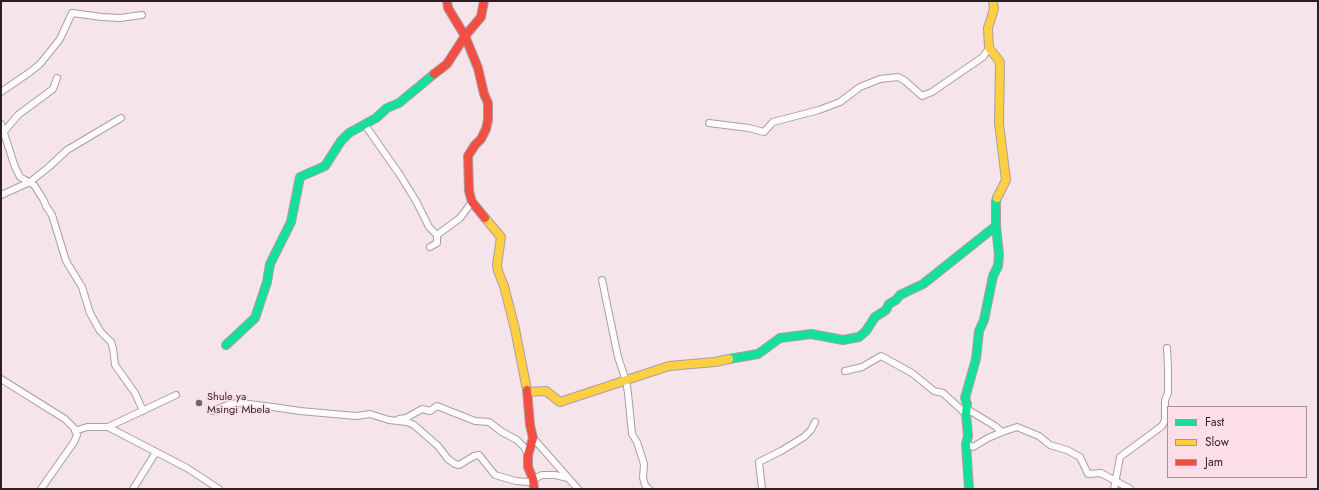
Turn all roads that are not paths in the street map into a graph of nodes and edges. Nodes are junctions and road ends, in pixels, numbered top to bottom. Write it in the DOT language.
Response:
graph roads {
  1 [pos="447,1"];
  2 [pos="484,1"];
  3 [pos="993,1"];
  4 [pos="142,15"];
  5 [pos="465,36"];
  6 [pos="989,48"];
  7 [pos="57,78"];
  8 [pos="1,92"];
  9 [pos="121,118"];
  10 [pos="709,123"];
  11 [pos="1,124"];
  12 [pos="365,125"];
  13 [pos="3,132"];
  14 [pos="30,182"];
  15 [pos="1,195"];
  16 [pos="472,202"];
  17 [pos="996,226"];
  18 [pos="437,235"];
  19 [pos="430,247"];
  20 [pos="602,280"];
  21 [pos="226,345"];
  22 [pos="1167,348"];
  23 [pos="845,371"];
  24 [pos="1,378"];
  25 [pos="626,381"];
  26 [pos="527,392"];
  27 [pos="176,395"];
  28 [pos="143,411"];
  29 [pos="213,411"];
  30 [pos="967,411"];
  31 [pos="389,420"];
  32 [pos="816,422"];
  33 [pos="108,427"];
  34 [pos="75,431"];
  35 [pos="1002,432"];
  36 [pos="533,438"];
  37 [pos="966,444"];
  38 [pos="156,452"];
  39 [pos="528,455"];
  40 [pos="568,478"];
  41 [pos="533,479"];
  42 [pos="1116,482"];
  43 [pos="41,489"];
  44 [pos="133,489"];
  45 [pos="219,489"];
  46 [pos="534,489"];
  47 [pos="578,489"];
  48 [pos="649,489"];
  49 [pos="762,489"];
  50 [pos="969,489"];
  51 [pos="1114,489"];
  52 [pos="1130,489"];
  1 -- 5 [label="street"];
  2 -- 5 [label="street"];
  3 -- 6 [label="street"];
  4 -- 8 [label="street"];
  5 -- 12 [label="street"];
  5 -- 16 [label="street"];
  6 -- 10 [label="street"];
  6 -- 17 [label="street"];
  7 -- 13 [label="street"];
  9 -- 14 [label="street"];
  11 -- 13 [label="street"];
  12 -- 18 [label="street"];
  12 -- 21 [label="street"];
  13 -- 14 [label="street"];
  14 -- 15 [label="street"];
  14 -- 28 [label="street"];
  16 -- 18 [label="street"];
  16 -- 26 [label="street"];
  17 -- 25 [label="street"];
  17 -- 30 [label="street"];
  18 -- 19 [label="street"];
  20 -- 25 [label="street"];
  22 -- 42 [label="street"];
  23 -- 30 [label="street"];
  24 -- 34 [label="street"];
  25 -- 26 [label="street"];
  25 -- 48 [label="street"];
  26 -- 36 [label="street"];
  27 -- 28 [label="street"];
  28 -- 33 [label="street"];
  29 -- 31 [label="street"];
  30 -- 35 [label="street"];
  30 -- 37 [label="street"];
  31 -- 39 [label="street"];
  31 -- 41 [label="street"];
  32 -- 49 [label="street"];
  33 -- 34 [label="street"];
  33 -- 38 [label="street"];
  34 -- 43 [label="street"];
  35 -- 37 [label="street"];
  35 -- 42 [label="street"];
  36 -- 39 [label="street"];
  36 -- 40 [label="street"];
  37 -- 50 [label="street"];
  38 -- 44 [label="street"];
  38 -- 45 [label="street"];
  39 -- 41 [label="street"];
  40 -- 41 [label="street"];
  40 -- 47 [label="street"];
  41 -- 46 [label="street"];
  42 -- 51 [label="street"];
  42 -- 52 [label="street"];
}
